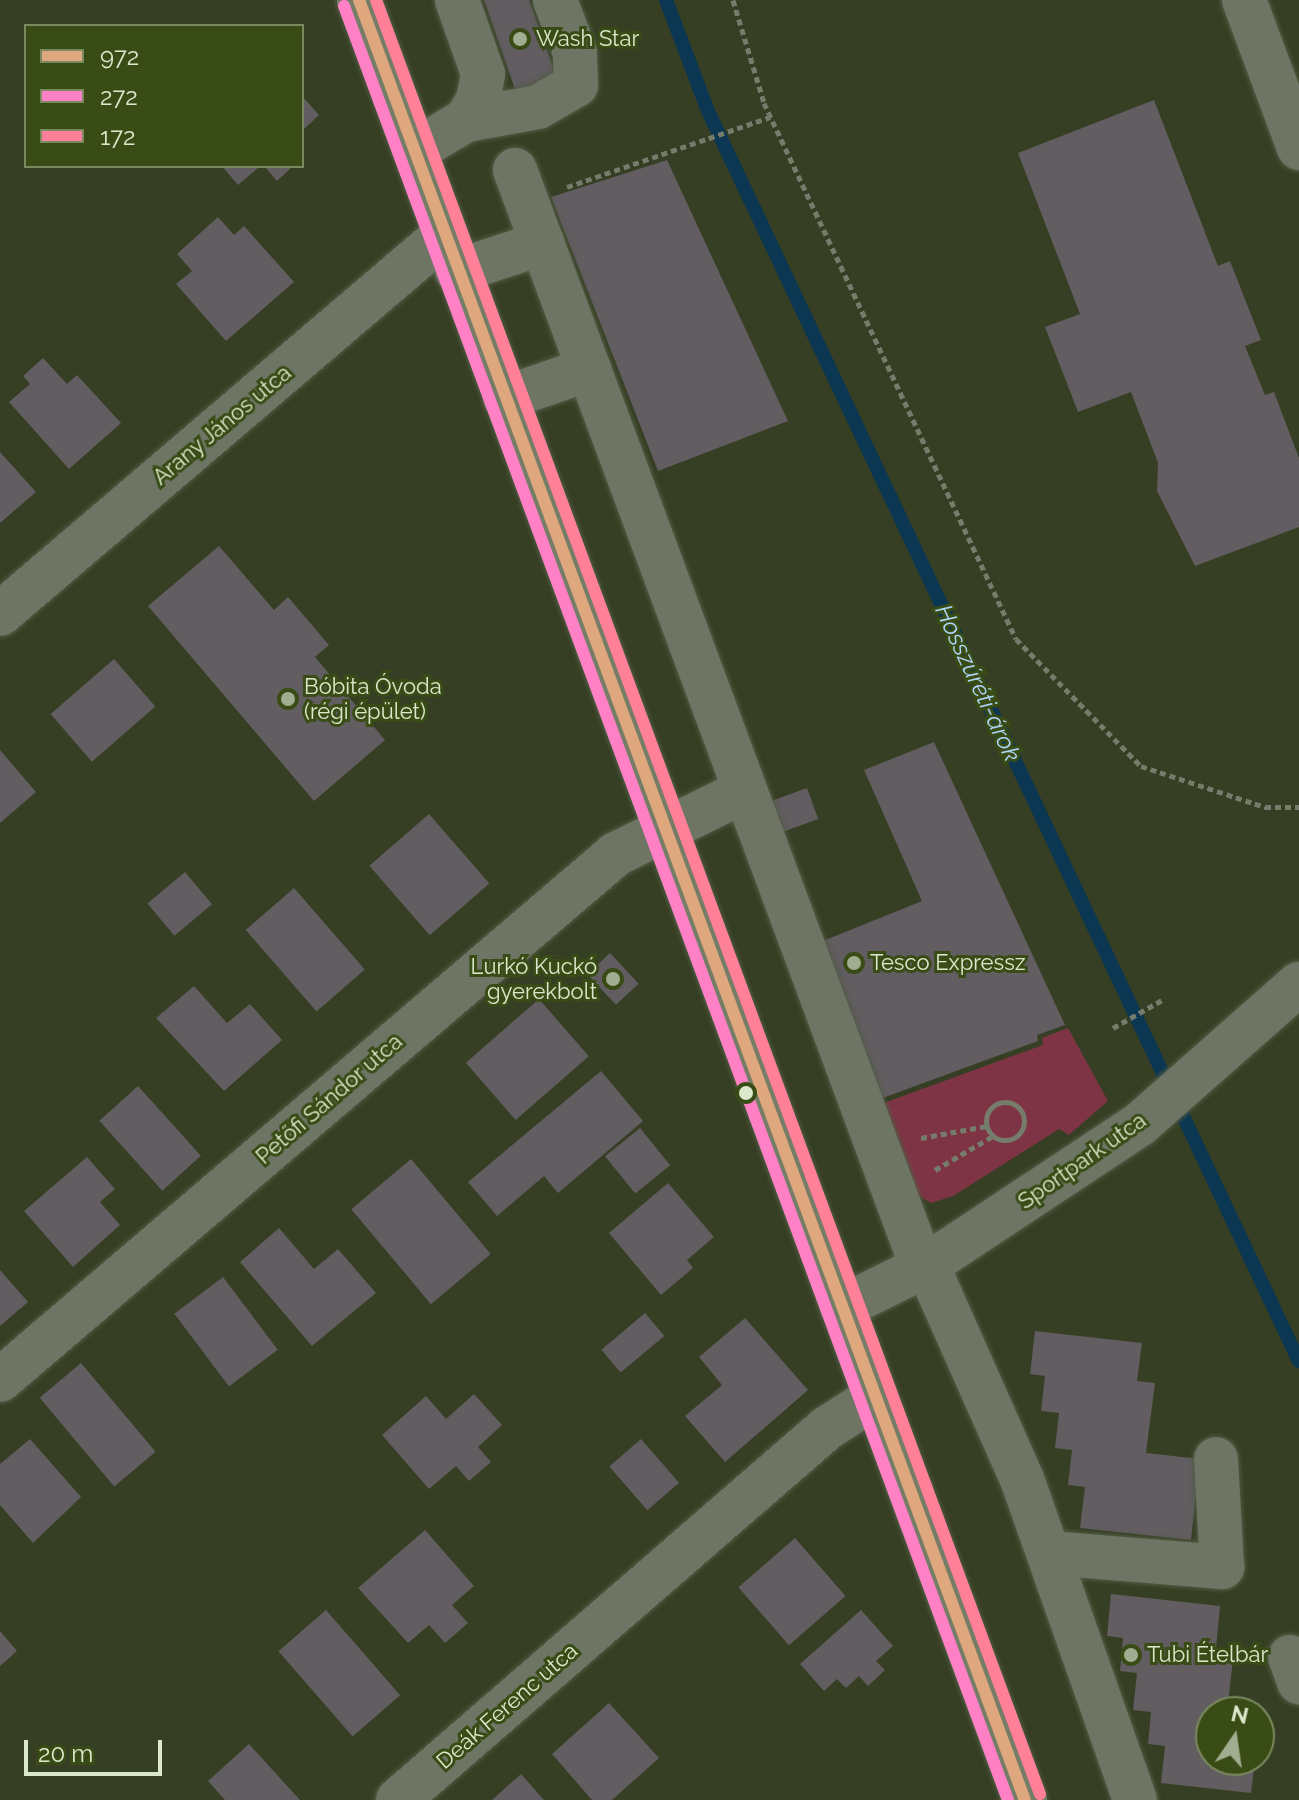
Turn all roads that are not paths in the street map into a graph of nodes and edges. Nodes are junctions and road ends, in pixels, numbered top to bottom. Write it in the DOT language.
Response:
graph roads {
  1 [pos="359,0"];
  2 [pos="457,0"];
  3 [pos="555,0"];
  4 [pos="1244,0"];
  5 [pos="466,120"];
  6 [pos="1299,148"];
  7 [pos="416,150"];
  8 [pos="521,185"];
  9 [pos="543,243"];
  10 [pos="450,253"];
  11 [pos="589,369"];
  12 [pos="505,398"];
  13 [pos="0,614"];
  14 [pos="744,791"];
  15 [pos="666,829"];
  16 [pos="1299,984"];
  17 [pos="925,1266"];
  18 [pos="842,1307"];
  19 [pos="0,1380"];
  20 [pos="874,1398"];
  21 [pos="1216,1459"];
  22 [pos="1049,1553"];
  23 [pos="398,1800"];
  24 [pos="1025,1800"];
  25 [pos="1135,1800"];
  1 -- 7 [label="main road"];
  2 -- 5 [label="street"];
  3 -- 5 [label="street"];
  4 -- 6 [label="street"];
  5 -- 7 [label="street"];
  7 -- 10 [label="main road"];
  8 -- 9 [label="street"];
  9 -- 10 [label="street"];
  9 -- 11 [label="street"];
  10 -- 12 [label="main road"];
  10 -- 13 [label="street, Arany János utca"];
  11 -- 12 [label="street"];
  11 -- 14 [label="street"];
  12 -- 15 [label="main road"];
  14 -- 15 [label="street, Petőfi Sándor utca"];
  14 -- 17 [label="street"];
  15 -- 18 [label="main road"];
  15 -- 19 [label="street, Petőfi Sándor utca"];
  16 -- 17 [label="street, Sportpark utca"];
  17 -- 18 [label="street, Sportpark utca"];
  17 -- 22 [label="street"];
  18 -- 20 [label="main road"];
  20 -- 23 [label="street, Deák Ferenc utca"];
  20 -- 24 [label="main road"];
  21 -- 22 [label="street"];
  22 -- 25 [label="street"];
}
